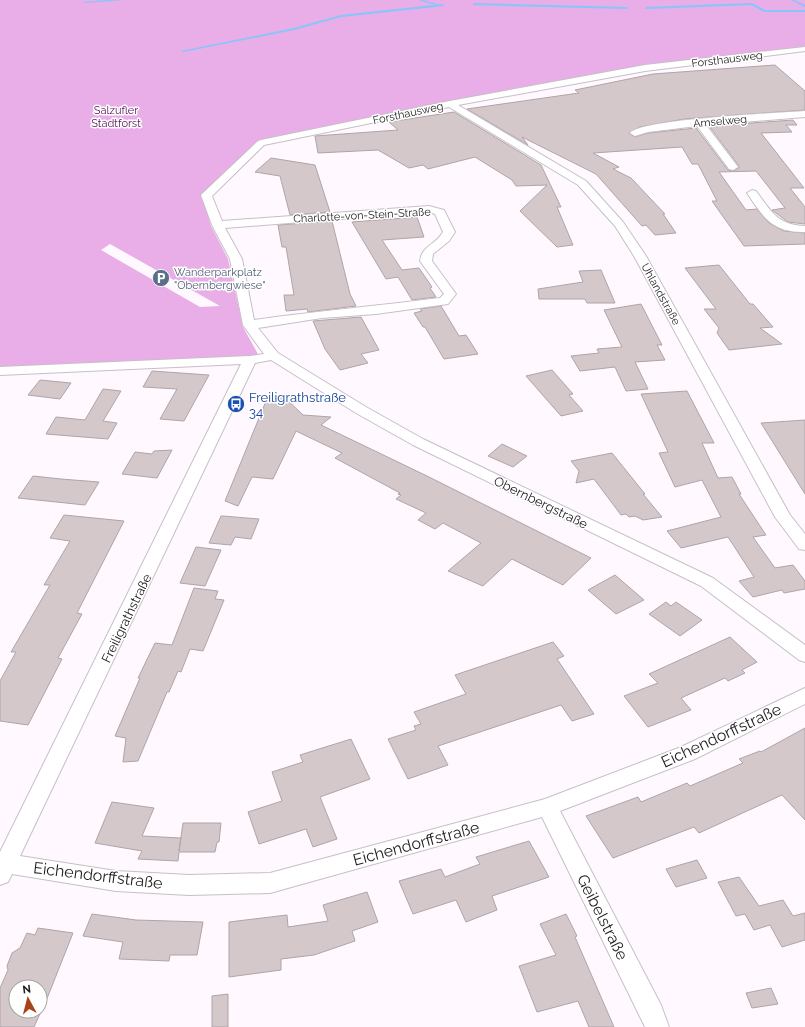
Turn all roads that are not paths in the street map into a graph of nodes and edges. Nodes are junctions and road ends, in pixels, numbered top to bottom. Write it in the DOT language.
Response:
graph roads {
  1 [pos="805,49"];
  2 [pos="450,104"];
  3 [pos="805,114"];
  4 [pos="699,122"];
  5 [pos="635,133"];
  6 [pos="733,167"];
  7 [pos="752,193"];
  8 [pos="218,225"];
  9 [pos="805,229"];
  10 [pos="249,325"];
  11 [pos="273,356"];
  12 [pos="250,360"];
  13 [pos="0,371"];
  14 [pos="805,545"];
  15 [pos="805,656"];
  16 [pos="805,696"];
  17 [pos="547,807"];
  18 [pos="3,869"];
  19 [pos="657,1027"];
  1 -- 2 [label="street, Forsthausweg"];
  2 -- 8 [label="street, Forsthausweg"];
  2 -- 14 [label="street, Uhlandstraße"];
  3 -- 4 [label="street, Amselweg"];
  4 -- 5 [label="street, Amselweg"];
  4 -- 6 [label="street"];
  7 -- 9 [label="street"];
  8 -- 10 [label="street, Forsthausweg"];
  8 -- 10 [label="street, Charlotte-von-Stein-Straße"];
  10 -- 11 [label="street, Forsthausweg"];
  11 -- 12 [label="street"];
  11 -- 15 [label="street, Obernbergstraße"];
  12 -- 13 [label="street"];
  12 -- 18 [label="street, Freiligrathstraße"];
  16 -- 17 [label="street, Eichendorffstraße"];
  17 -- 18 [label="street, Eichendorffstraße"];
  17 -- 19 [label="street, Geibelstraße"];
}
